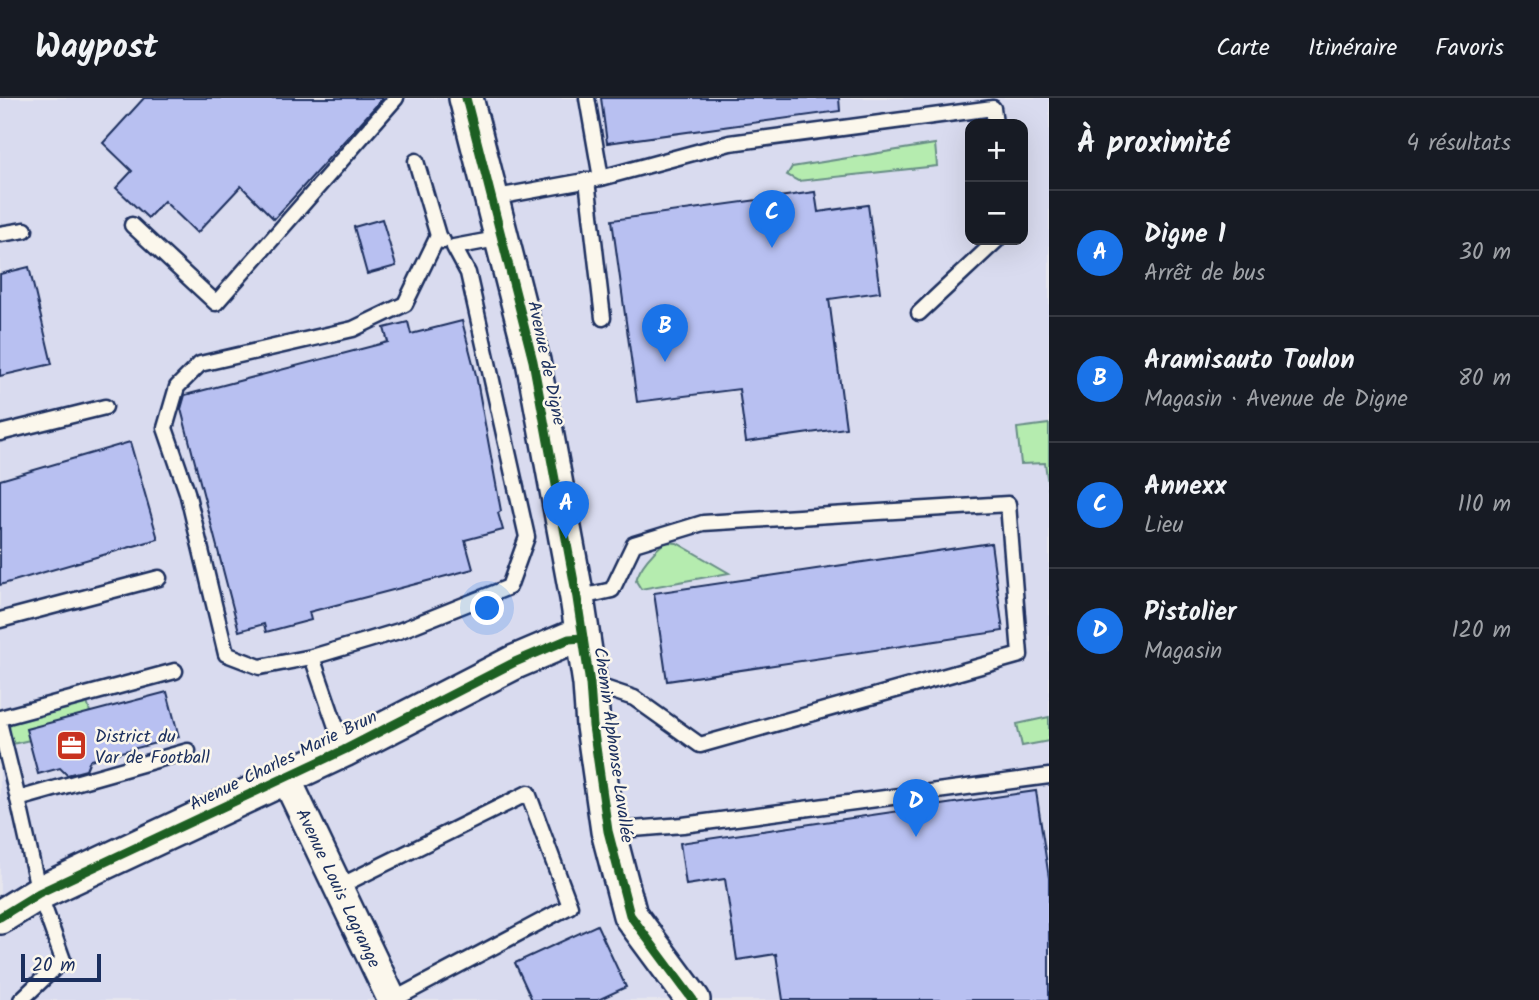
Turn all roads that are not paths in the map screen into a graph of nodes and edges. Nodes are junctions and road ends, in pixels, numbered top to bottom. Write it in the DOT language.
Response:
graph roads {
  1 [pos="396,98"];
  2 [pos="466,98"];
  3 [pos="587,98"];
  4 [pos="992,103"];
  5 [pos="416,161"];
  6 [pos="594,179"];
  7 [pos="491,198"];
  8 [pos="132,225"];
  9 [pos="25,230"];
  10 [pos="0,234"];
  11 [pos="438,236"];
  12 [pos="502,238"];
  13 [pos="992,245"];
  14 [pos="454,247"];
  15 [pos="919,313"];
  16 [pos="603,318"];
  17 [pos="105,407"];
  18 [pos="0,433"];
  19 [pos="159,578"];
  20 [pos="577,598"];
  21 [pos="0,620"];
  22 [pos="583,638"];
  23 [pos="312,657"];
  24 [pos="175,671"];
  25 [pos="590,684"];
  26 [pos="0,718"];
  27 [pos="0,726"];
  28 [pos="344,750"];
  29 [pos="188,751"];
  30 [pos="1049,776"];
  31 [pos="286,778"];
  32 [pos="18,799"];
  33 [pos="608,831"];
  34 [pos="338,887"];
  35 [pos="39,893"];
  36 [pos="0,917"];
  37 [pos="683,993"];
  38 [pos="21,1000"];
  39 [pos="392,1000"];
  1 -- 8 [label="lane"];
  2 -- 7 [label="street, Avenue de Digne"];
  3 -- 6 [label="lane"];
  4 -- 6 [label="lane"];
  5 -- 11 [label="lane"];
  6 -- 7 [label="lane"];
  6 -- 16 [label="lane"];
  7 -- 12 [label="street, Avenue de Digne"];
  9 -- 10 [label="lane"];
  11 -- 14 [label="lane"];
  11 -- 23 [label="lane"];
  12 -- 14 [label="lane"];
  12 -- 20 [label="street, Avenue de Digne"];
  13 -- 15 [label="lane"];
  14 -- 23 [label="lane"];
  17 -- 18 [label="lane"];
  19 -- 21 [label="lane"];
  20 -- 22 [label="street, Avenue de Digne"];
  20 -- 25 [label="lane"];
  22 -- 25 [label="street, Chemin Alphonse Lavallée"];
  22 -- 28 [label="street, Avenue Charles Marie Brun"];
  23 -- 28 [label="lane"];
  24 -- 26 [label="lane"];
  25 -- 33 [label="street, Chemin Alphonse Lavallée"];
  27 -- 32 [label="lane"];
  28 -- 31 [label="street, Avenue Charles Marie Brun"];
  29 -- 32 [label="lane"];
  30 -- 33 [label="lane"];
  31 -- 34 [label="street, Avenue Louis Lagrange"];
  31 -- 35 [label="street, Avenue Charles Marie Brun"];
  32 -- 35 [label="lane"];
  33 -- 37 [label="street, Chemin Alphonse Lavallée"];
  34 -- 39 [label="street, Avenue Louis Lagrange"];
  34 -- 39 [label="lane"];
  35 -- 36 [label="street, Avenue Charles Marie Brun"];
  35 -- 38 [label="lane"];
}
